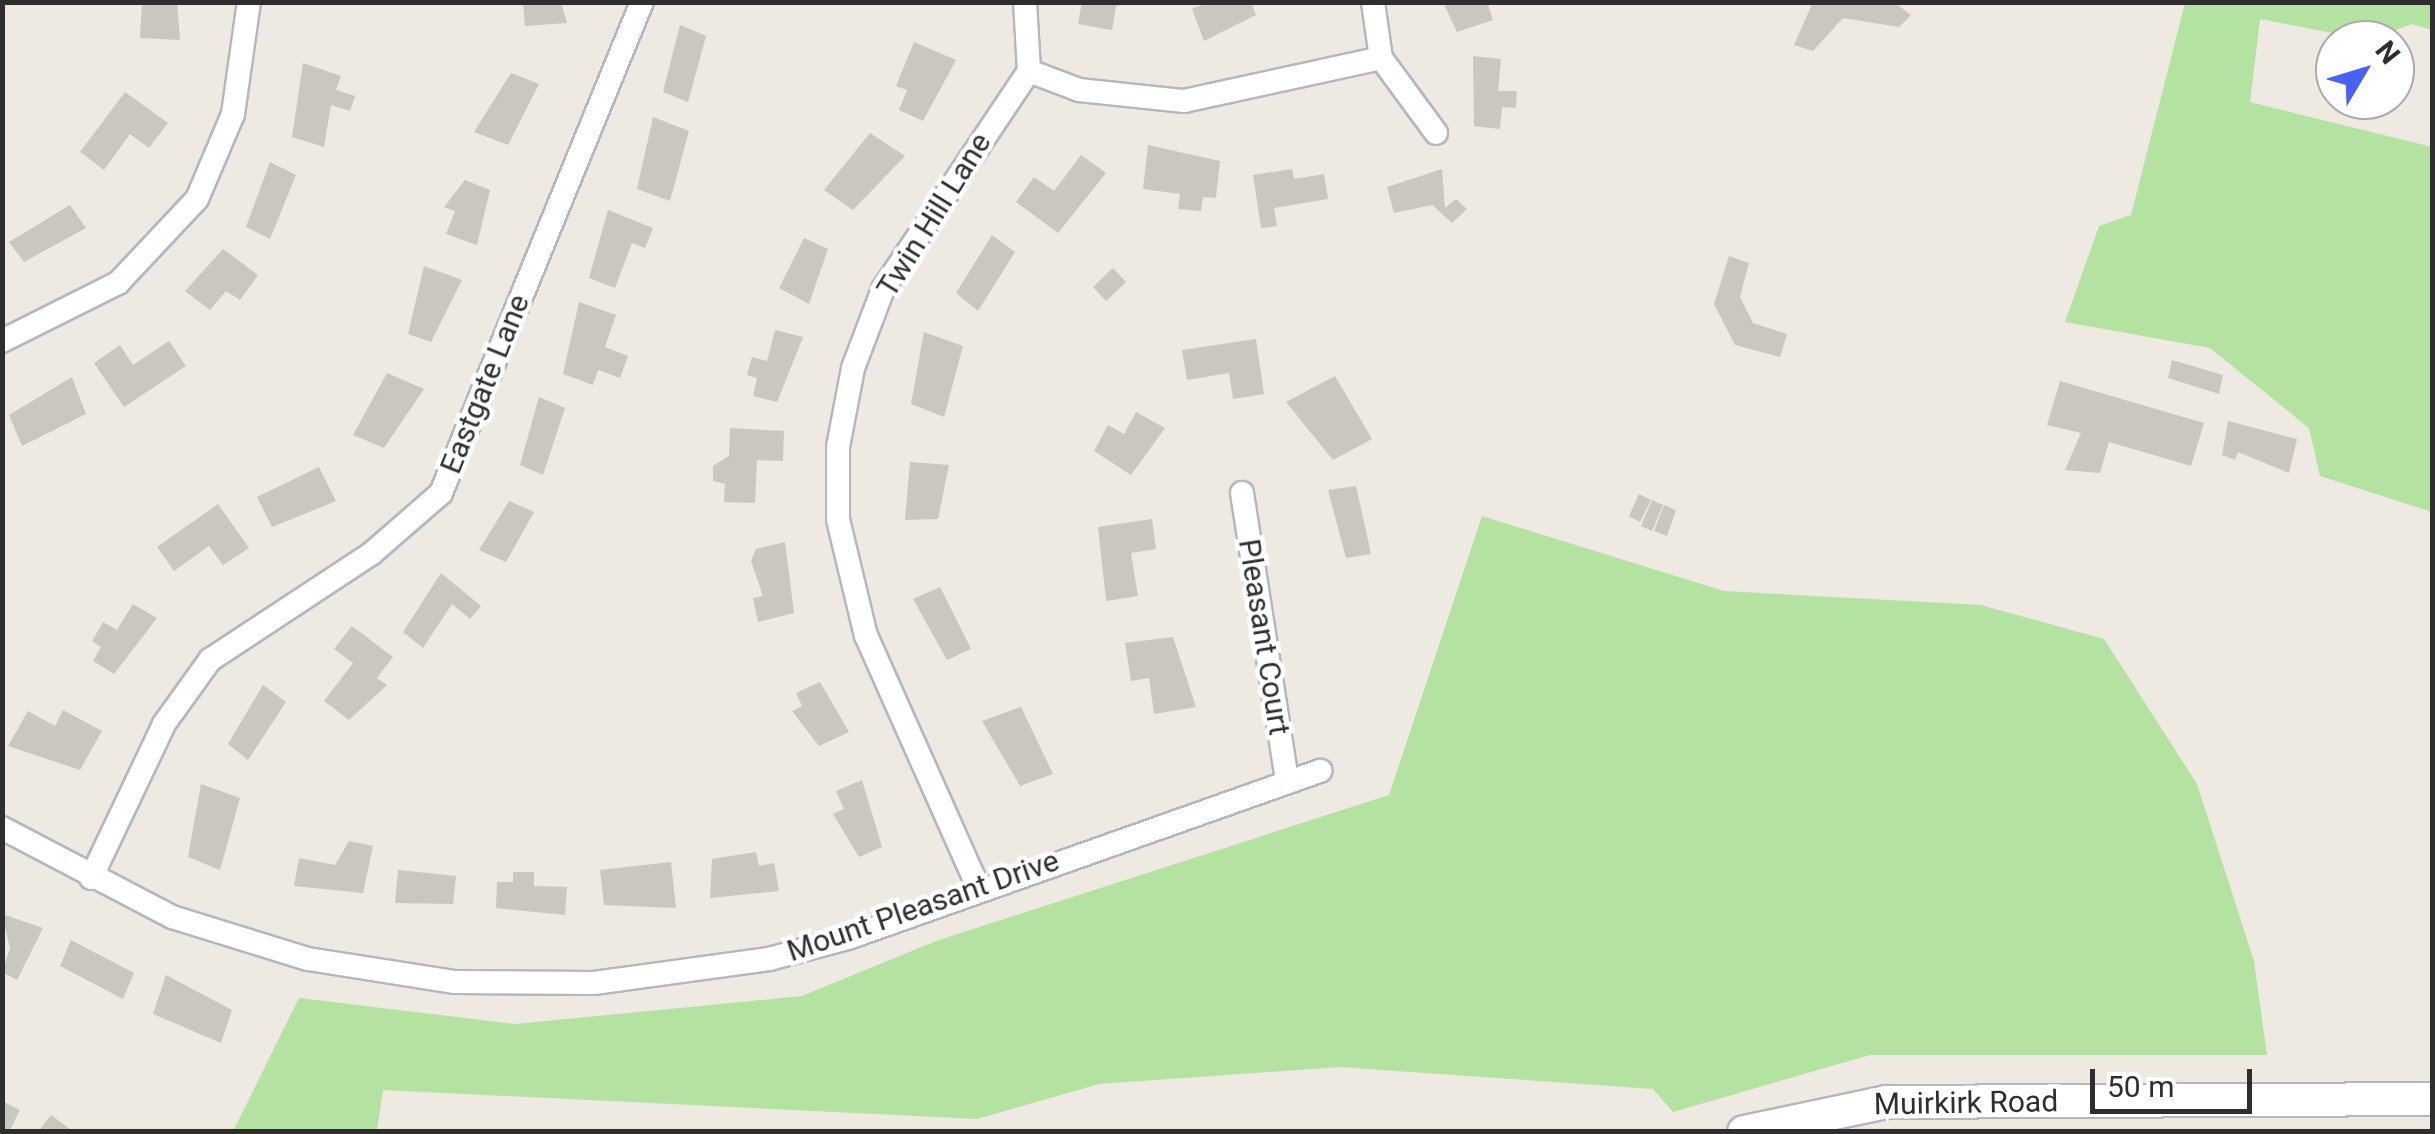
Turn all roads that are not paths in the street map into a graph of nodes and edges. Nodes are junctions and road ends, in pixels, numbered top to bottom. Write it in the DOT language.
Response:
graph roads {
  1 [pos="249,2"];
  2 [pos="642,2"];
  3 [pos="1025,2"];
  4 [pos="1373,2"];
  5 [pos="1381,58"];
  6 [pos="1029,71"];
  7 [pos="1436,133"];
  8 [pos="2,341"];
  9 [pos="1242,494"];
  10 [pos="1321,771"];
  11 [pos="1287,780"];
  12 [pos="2,828"];
  13 [pos="91,878"];
  14 [pos="978,887"];
  15 [pos="2432,1099"];
  16 [pos="1744,1132"];
  1 -- 8 [label="street"];
  2 -- 13 [label="street, Eastgate Lane"];
  3 -- 6 [label="street"];
  4 -- 5 [label="street"];
  5 -- 6 [label="street"];
  5 -- 7 [label="street"];
  6 -- 14 [label="street, Twin Hill Lane"];
  9 -- 11 [label="street, Pleasant Court"];
  10 -- 11 [label="street, Mount Pleasant Drive"];
  11 -- 14 [label="street, Mount Pleasant Drive"];
  12 -- 13 [label="street, Mount Pleasant Drive"];
  13 -- 14 [label="street, Mount Pleasant Drive"];
  15 -- 16 [label="main road, Muirkirk Road"];
}
